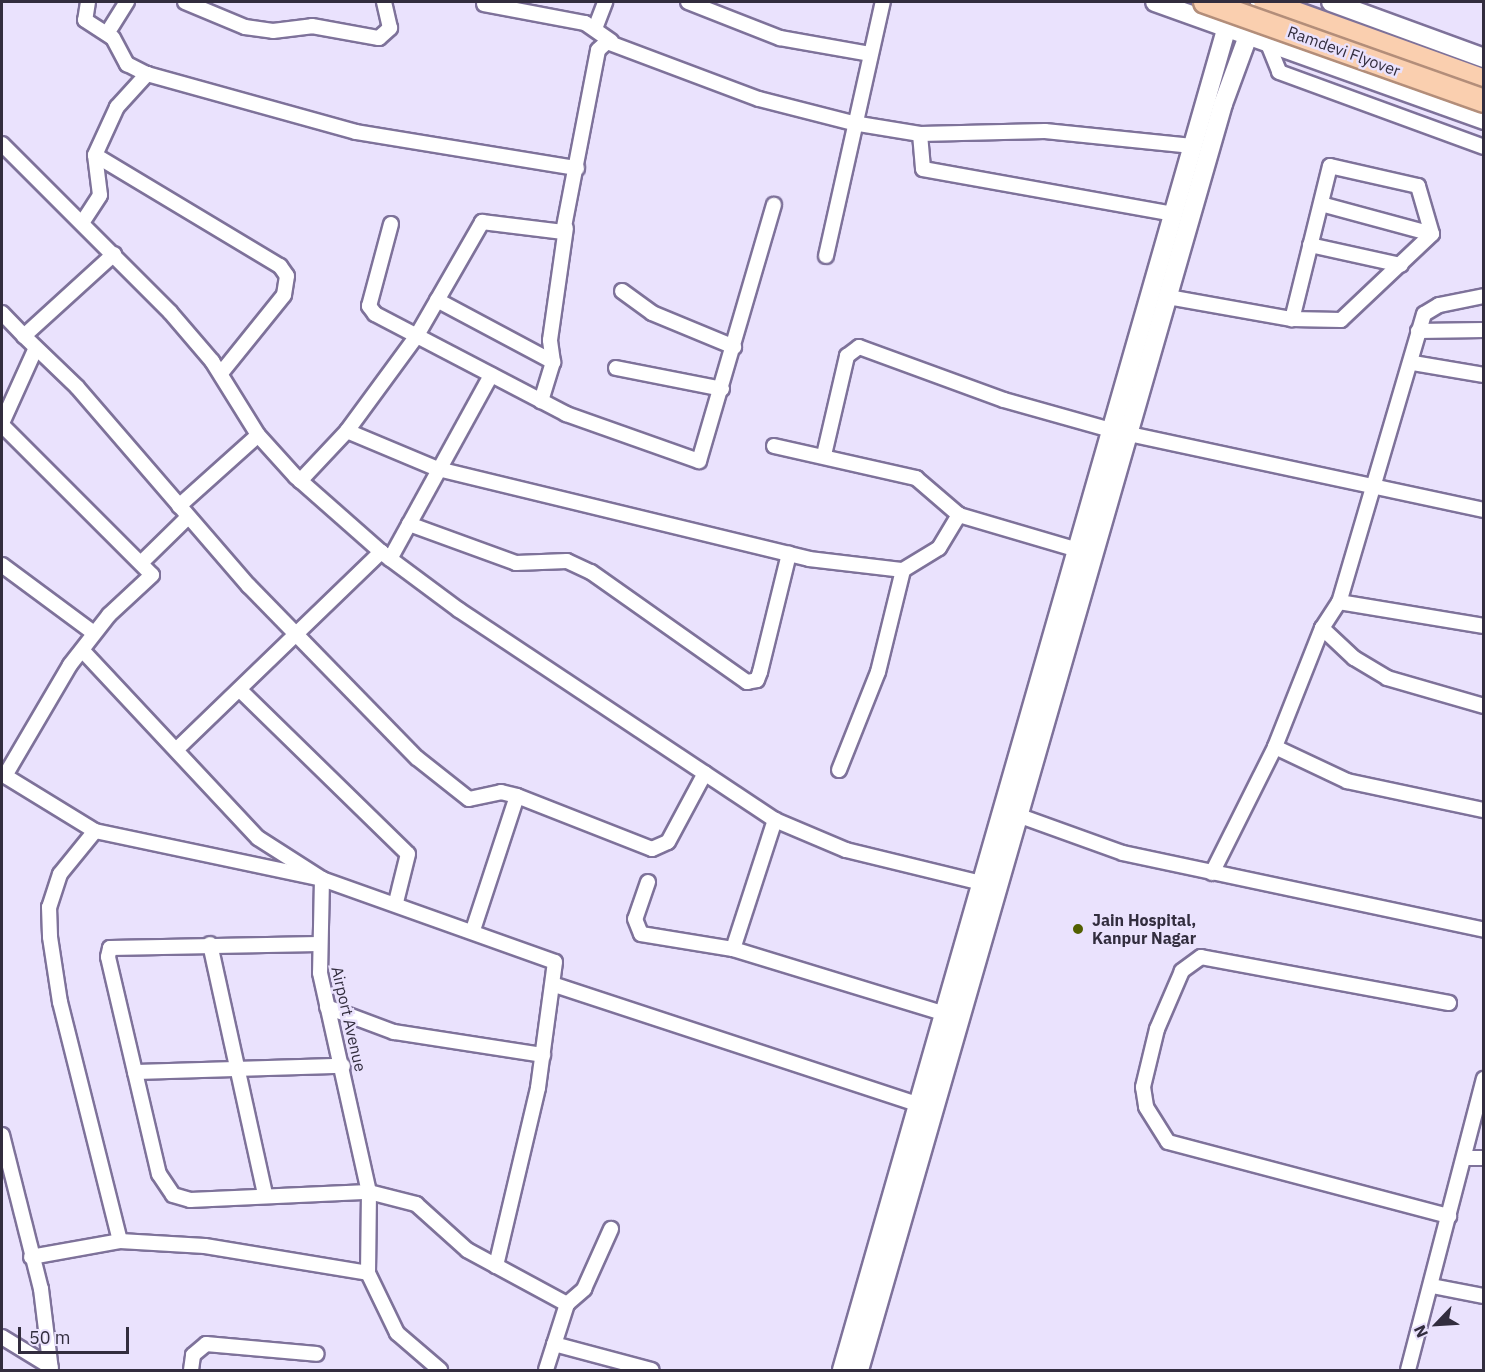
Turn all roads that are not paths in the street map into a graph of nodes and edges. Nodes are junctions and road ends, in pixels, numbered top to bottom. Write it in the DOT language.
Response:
graph roads {
  1 [pos="88,2"];
  2 [pos="127,2"];
  3 [pos="184,2"];
  4 [pos="384,2"];
  5 [pos="605,2"];
  6 [pos="688,2"];
  7 [pos="883,2"];
  8 [pos="1155,2"];
  9 [pos="1205,2"];
  10 [pos="1234,2"];
  11 [pos="1263,2"];
  12 [pos="1331,2"];
  13 [pos="484,4"];
  14 [pos="596,26"];
  15 [pos="1226,26"];
  16 [pos="108,32"];
  17 [pos="1257,37"];
  18 [pos="610,41"];
  19 [pos="870,54"];
  20 [pos="1484,58"];
  21 [pos="147,74"];
  22 [pos="1484,81"];
  23 [pos="1484,102"];
  24 [pos="1484,120"];
  25 [pos="853,123"];
  26 [pos="921,134"];
  27 [pos="2,144"];
  28 [pos="1192,146"];
  29 [pos="1484,147"];
  30 [pos="95,155"];
  31 [pos="577,168"];
  32 [pos="1321,204"];
  33 [pos="774,205"];
  34 [pos="1173,214"];
  35 [pos="82,223"];
  36 [pos="391,224"];
  37 [pos="566,228"];
  38 [pos="1432,234"];
  39 [pos="1310,245"];
  40 [pos="114,254"];
  41 [pos="826,256"];
  42 [pos="1401,265"];
  43 [pos="622,291"];
  44 [pos="1484,296"];
  45 [pos="1168,297"];
  46 [pos="437,300"];
  47 [pos="2,313"];
  48 [pos="1292,319"];
  49 [pos="1484,330"];
  50 [pos="1418,331"];
  51 [pos="24,336"];
  52 [pos="416,337"];
  53 [pos="734,347"];
  54 [pos="35,350"];
  55 [pos="553,362"];
  56 [pos="1413,363"];
  57 [pos="616,368"];
  58 [pos="221,373"];
  59 [pos="491,375"];
  60 [pos="1484,375"];
  61 [pos="722,389"];
  62 [pos="541,401"];
  63 [pos="2,424"];
  64 [pos="1111,430"];
  65 [pos="347,431"];
  66 [pos="258,435"];
  67 [pos="1129,435"];
  68 [pos="774,446"];
  69 [pos="824,455"];
  70 [pos="438,469"];
  71 [pos="300,481"];
  72 [pos="1375,489"];
  73 [pos="1484,510"];
  74 [pos="184,511"];
  75 [pos="959,515"];
  76 [pos="409,524"];
  77 [pos="1078,550"];
  78 [pos="789,554"];
  79 [pos="386,556"];
  80 [pos="142,562"];
  81 [pos="2,565"];
  82 [pos="903,570"];
  83 [pos="1339,602"];
  84 [pos="1484,626"];
  85 [pos="1322,628"];
  86 [pos="94,633"];
  87 [pos="295,634"];
  88 [pos="83,651"];
  89 [pos="241,691"];
  90 [pos="1484,706"];
  91 [pos="1275,747"];
  92 [pos="177,748"];
  93 [pos="839,771"];
  94 [pos="705,773"];
  95 [pos="3,775"];
  96 [pos="518,796"];
  97 [pos="1484,810"];
  98 [pos="1012,813"];
  99 [pos="775,820"];
  100 [pos="95,831"];
  101 [pos="1212,873"];
  102 [pos="322,879"];
  103 [pos="648,882"];
  104 [pos="991,885"];
  105 [pos="396,902"];
  106 [pos="473,930"];
  107 [pos="1484,930"];
  108 [pos="210,944"];
  109 [pos="319,944"];
  110 [pos="733,949"];
  111 [pos="555,985"];
  112 [pos="1449,1003"];
  113 [pos="327,1007"];
  114 [pos="945,1014"];
  115 [pos="543,1055"];
  116 [pos="344,1066"];
  117 [pos="235,1069"];
  118 [pos="135,1072"];
  119 [pos="1484,1079"];
  120 [pos="919,1105"];
  121 [pos="2,1135"];
  122 [pos="1464,1158"];
  123 [pos="1484,1158"];
  124 [pos="369,1192"];
  125 [pos="265,1195"];
  126 [pos="1449,1216"];
  127 [pos="610,1229"];
  128 [pos="120,1240"];
  129 [pos="31,1257"];
  130 [pos="495,1266"];
  131 [pos="368,1273"];
  132 [pos="1432,1286"];
  133 [pos="1484,1296"];
  134 [pos="567,1304"];
  135 [pos="2,1337"];
  136 [pos="554,1344"];
  137 [pos="317,1354"];
  138 [pos="51,1369"];
  139 [pos="191,1371"];
  140 [pos="440,1371"];
  141 [pos="546,1371"];
  142 [pos="652,1371"];
  143 [pos="842,1371"];
  144 [pos="859,1371"];
  145 [pos="1408,1371"];
  1 -- 16 [label="street"];
  2 -- 16 [label="street"];
  3 -- 4 [label="street"];
  5 -- 14 [label="street"];
  6 -- 19 [label="street"];
  7 -- 19 [label="street"];
  8 -- 15 [label="main road"];
  9 -- 23 [label="highway, Ramdevi Flyover, bridge"];
  10 -- 15 [label="main road"];
  11 -- 17 [label="main road"];
  11 -- 22 [label="highway, Ramdevi Flyover"];
  12 -- 20 [label="main road"];
  13 -- 14 [label="street"];
  14 -- 18 [label="street"];
  15 -- 17 [label="main road"];
  15 -- 28 [label="main road"];
  16 -- 21 [label="street"];
  17 -- 24 [label="main road"];
  17 -- 29 [label="street"];
  17 -- 45 [label="main road"];
  18 -- 25 [label="street"];
  18 -- 31 [label="street"];
  19 -- 25 [label="street"];
  21 -- 30 [label="street"];
  21 -- 31 [label="street"];
  25 -- 26 [label="street"];
  25 -- 41 [label="street"];
  26 -- 28 [label="street"];
  26 -- 34 [label="street"];
  27 -- 35 [label="street"];
  28 -- 34 [label="main road"];
  30 -- 35 [label="street"];
  30 -- 58 [label="street"];
  31 -- 37 [label="street"];
  32 -- 38 [label="street"];
  32 -- 38 [label="street"];
  32 -- 39 [label="street"];
  33 -- 53 [label="street"];
  34 -- 64 [label="main road"];
  35 -- 40 [label="street"];
  36 -- 52 [label="street"];
  37 -- 46 [label="street"];
  37 -- 55 [label="street"];
  38 -- 42 [label="street"];
  39 -- 42 [label="street"];
  39 -- 48 [label="street"];
  40 -- 51 [label="street"];
  40 -- 58 [label="street"];
  42 -- 48 [label="street"];
  43 -- 53 [label="street"];
  44 -- 50 [label="street"];
  45 -- 48 [label="street"];
  45 -- 67 [label="main road"];
  46 -- 52 [label="street"];
  46 -- 55 [label="street"];
  47 -- 51 [label="street"];
  49 -- 50 [label="street"];
  50 -- 56 [label="street"];
  51 -- 54 [label="street"];
  52 -- 59 [label="street"];
  52 -- 65 [label="street"];
  53 -- 61 [label="street"];
  54 -- 63 [label="street"];
  54 -- 74 [label="street"];
  55 -- 62 [label="street"];
  56 -- 60 [label="street"];
  56 -- 72 [label="street"];
  57 -- 61 [label="street"];
  58 -- 66 [label="street"];
  59 -- 62 [label="street"];
  59 -- 70 [label="street"];
  61 -- 62 [label="street"];
  63 -- 80 [label="street"];
  64 -- 67 [label="street"];
  64 -- 69 [label="street"];
  64 -- 77 [label="main road"];
  65 -- 70 [label="street"];
  65 -- 71 [label="street"];
  66 -- 71 [label="street"];
  66 -- 74 [label="street"];
  67 -- 72 [label="street"];
  67 -- 98 [label="main road"];
  68 -- 69 [label="street"];
  69 -- 75 [label="street"];
  70 -- 76 [label="street"];
  70 -- 78 [label="street"];
  71 -- 79 [label="street"];
  72 -- 73 [label="street"];
  72 -- 83 [label="street"];
  74 -- 80 [label="street"];
  74 -- 87 [label="street"];
  75 -- 77 [label="street"];
  75 -- 82 [label="street"];
  76 -- 78 [label="street"];
  76 -- 79 [label="street"];
  77 -- 98 [label="main road"];
  78 -- 82 [label="street"];
  79 -- 87 [label="street"];
  79 -- 94 [label="street"];
  80 -- 86 [label="street"];
  81 -- 86 [label="street"];
  82 -- 93 [label="street"];
  83 -- 84 [label="street"];
  83 -- 85 [label="street"];
  85 -- 90 [label="street"];
  85 -- 91 [label="street"];
  86 -- 88 [label="street"];
  87 -- 89 [label="street"];
  87 -- 96 [label="street"];
  88 -- 92 [label="street"];
  88 -- 95 [label="street"];
  89 -- 92 [label="street"];
  89 -- 105 [label="street"];
  91 -- 97 [label="street"];
  91 -- 101 [label="street"];
  92 -- 102 [label="street"];
  94 -- 96 [label="street"];
  94 -- 99 [label="street"];
  95 -- 100 [label="street"];
  96 -- 106 [label="street"];
  98 -- 101 [label="street"];
  98 -- 104 [label="main road"];
  99 -- 104 [label="street"];
  99 -- 110 [label="street"];
  100 -- 102 [label="street"];
  100 -- 128 [label="street"];
  101 -- 107 [label="street"];
  102 -- 105 [label="street"];
  102 -- 109 [label="street, Airport Avenue"];
  103 -- 110 [label="street"];
  104 -- 114 [label="main road"];
  104 -- 144 [label="main road"];
  105 -- 106 [label="street"];
  106 -- 111 [label="street"];
  108 -- 109 [label="street"];
  108 -- 117 [label="street"];
  108 -- 118 [label="street"];
  109 -- 113 [label="street, Airport Avenue"];
  110 -- 114 [label="street"];
  111 -- 115 [label="street"];
  111 -- 120 [label="street"];
  112 -- 126 [label="street"];
  113 -- 115 [label="street"];
  113 -- 116 [label="street, Airport Avenue"];
  114 -- 120 [label="main road"];
  115 -- 130 [label="street"];
  116 -- 117 [label="street"];
  116 -- 124 [label="street, Airport Avenue"];
  117 -- 118 [label="street"];
  117 -- 125 [label="street"];
  118 -- 125 [label="street"];
  119 -- 122 [label="street"];
  120 -- 143 [label="main road"];
  121 -- 129 [label="street"];
  122 -- 123 [label="street"];
  122 -- 126 [label="street"];
  124 -- 125 [label="street"];
  124 -- 130 [label="street"];
  124 -- 131 [label="street, Airport Avenue"];
  126 -- 132 [label="street"];
  127 -- 134 [label="street"];
  128 -- 129 [label="street"];
  128 -- 131 [label="street"];
  129 -- 138 [label="street"];
  130 -- 134 [label="street"];
  131 -- 140 [label="street, Airport Avenue"];
  132 -- 133 [label="street"];
  132 -- 145 [label="street"];
  134 -- 136 [label="street"];
  135 -- 138 [label="street"];
  136 -- 141 [label="street"];
  136 -- 142 [label="street"];
  137 -- 139 [label="street"];
}
